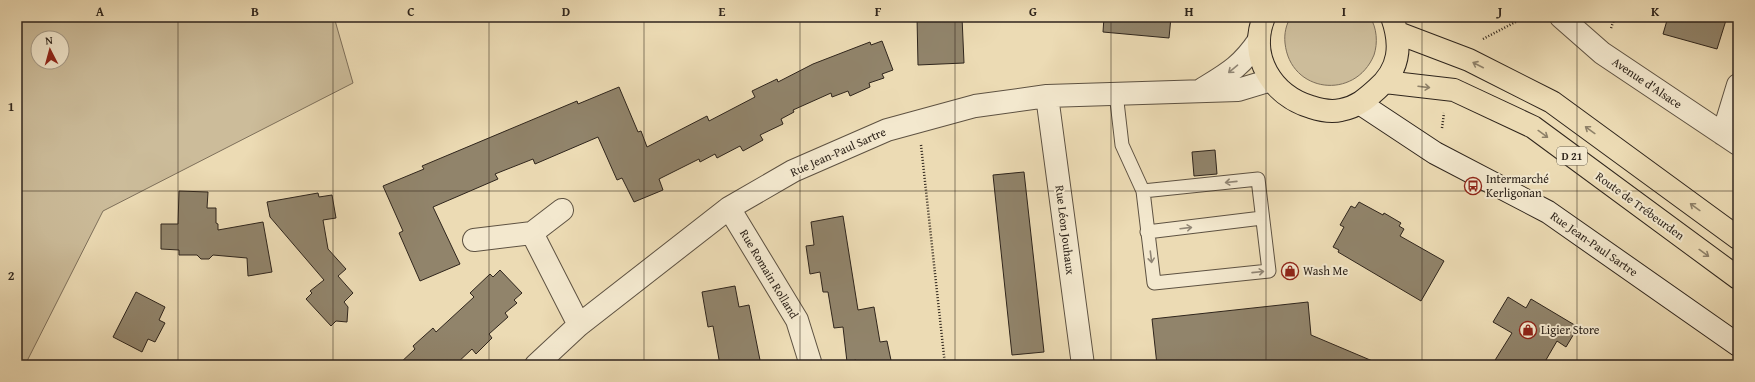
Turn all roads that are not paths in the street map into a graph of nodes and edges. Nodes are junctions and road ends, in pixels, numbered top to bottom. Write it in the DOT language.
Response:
graph roads {
  1 [pos="1264,17"];
  2 [pos="1561,17"];
  3 [pos="1395,25"];
  4 [pos="1259,40"];
  5 [pos="1270,80"];
  6 [pos="1385,82"];
  7 [pos="1738,85"];
  8 [pos="1200,90"];
  9 [pos="1116,93"];
  10 [pos="1048,96"];
  11 [pos="1361,104"];
  12 [pos="1730,139"];
  13 [pos="1143,191"];
  14 [pos="729,208"];
  15 [pos="562,210"];
  16 [pos="1262,218"];
  17 [pos="1148,232"];
  18 [pos="532,233"];
  19 [pos="1738,238"];
  20 [pos="474,240"];
  21 [pos="1738,278"];
  22 [pos="579,325"];
  23 [pos="1738,345"];
  24 [pos="536,365"];
  25 [pos="811,365"];
  26 [pos="1083,365"];
  1 -- 4 [label="main road"];
  2 -- 12 [label="street, Avenue d'Alsace"];
  3 -- 6 [label="main road"];
  19 -- 3 [label="main road, D 21, one-way"];
  4 -- 5 [label="main road"];
  4 -- 8 [label="street, Rue Jean-Paul Sartre, one-way"];
  5 -- 8 [label="street, Rue Jean-Paul Sartre"];
  5 -- 11 [label="main road"];
  6 -- 11 [label="main road"];
  6 -- 21 [label="main road, Route de Trébeurden / D 21, one-way"];
  7 -- 12 [label="street"];
  8 -- 9 [label="street, Rue Jean-Paul Sartre"];
  9 -- 10 [label="street, Rue Jean-Paul Sartre"];
  9 -- 13 [label="lane"];
  10 -- 14 [label="street, Rue Jean-Paul Sartre"];
  10 -- 26 [label="street, Rue Léon Jouhaux"];
  11 -- 23 [label="street, Rue Jean-Paul Sartre"];
  16 -- 13 [label="lane, one-way"];
  13 -- 17 [label="lane"];
  14 -- 22 [label="street, Rue Jean-Paul Sartre"];
  14 -- 25 [label="street, Rue Romain Rolland"];
  15 -- 18 [label="street"];
  17 -- 16 [label="lane, one-way"];
  17 -- 16 [label="lane, one-way"];
  18 -- 20 [label="street"];
  18 -- 22 [label="street"];
  22 -- 24 [label="street, Rue Jean-Paul Sartre"];
}
